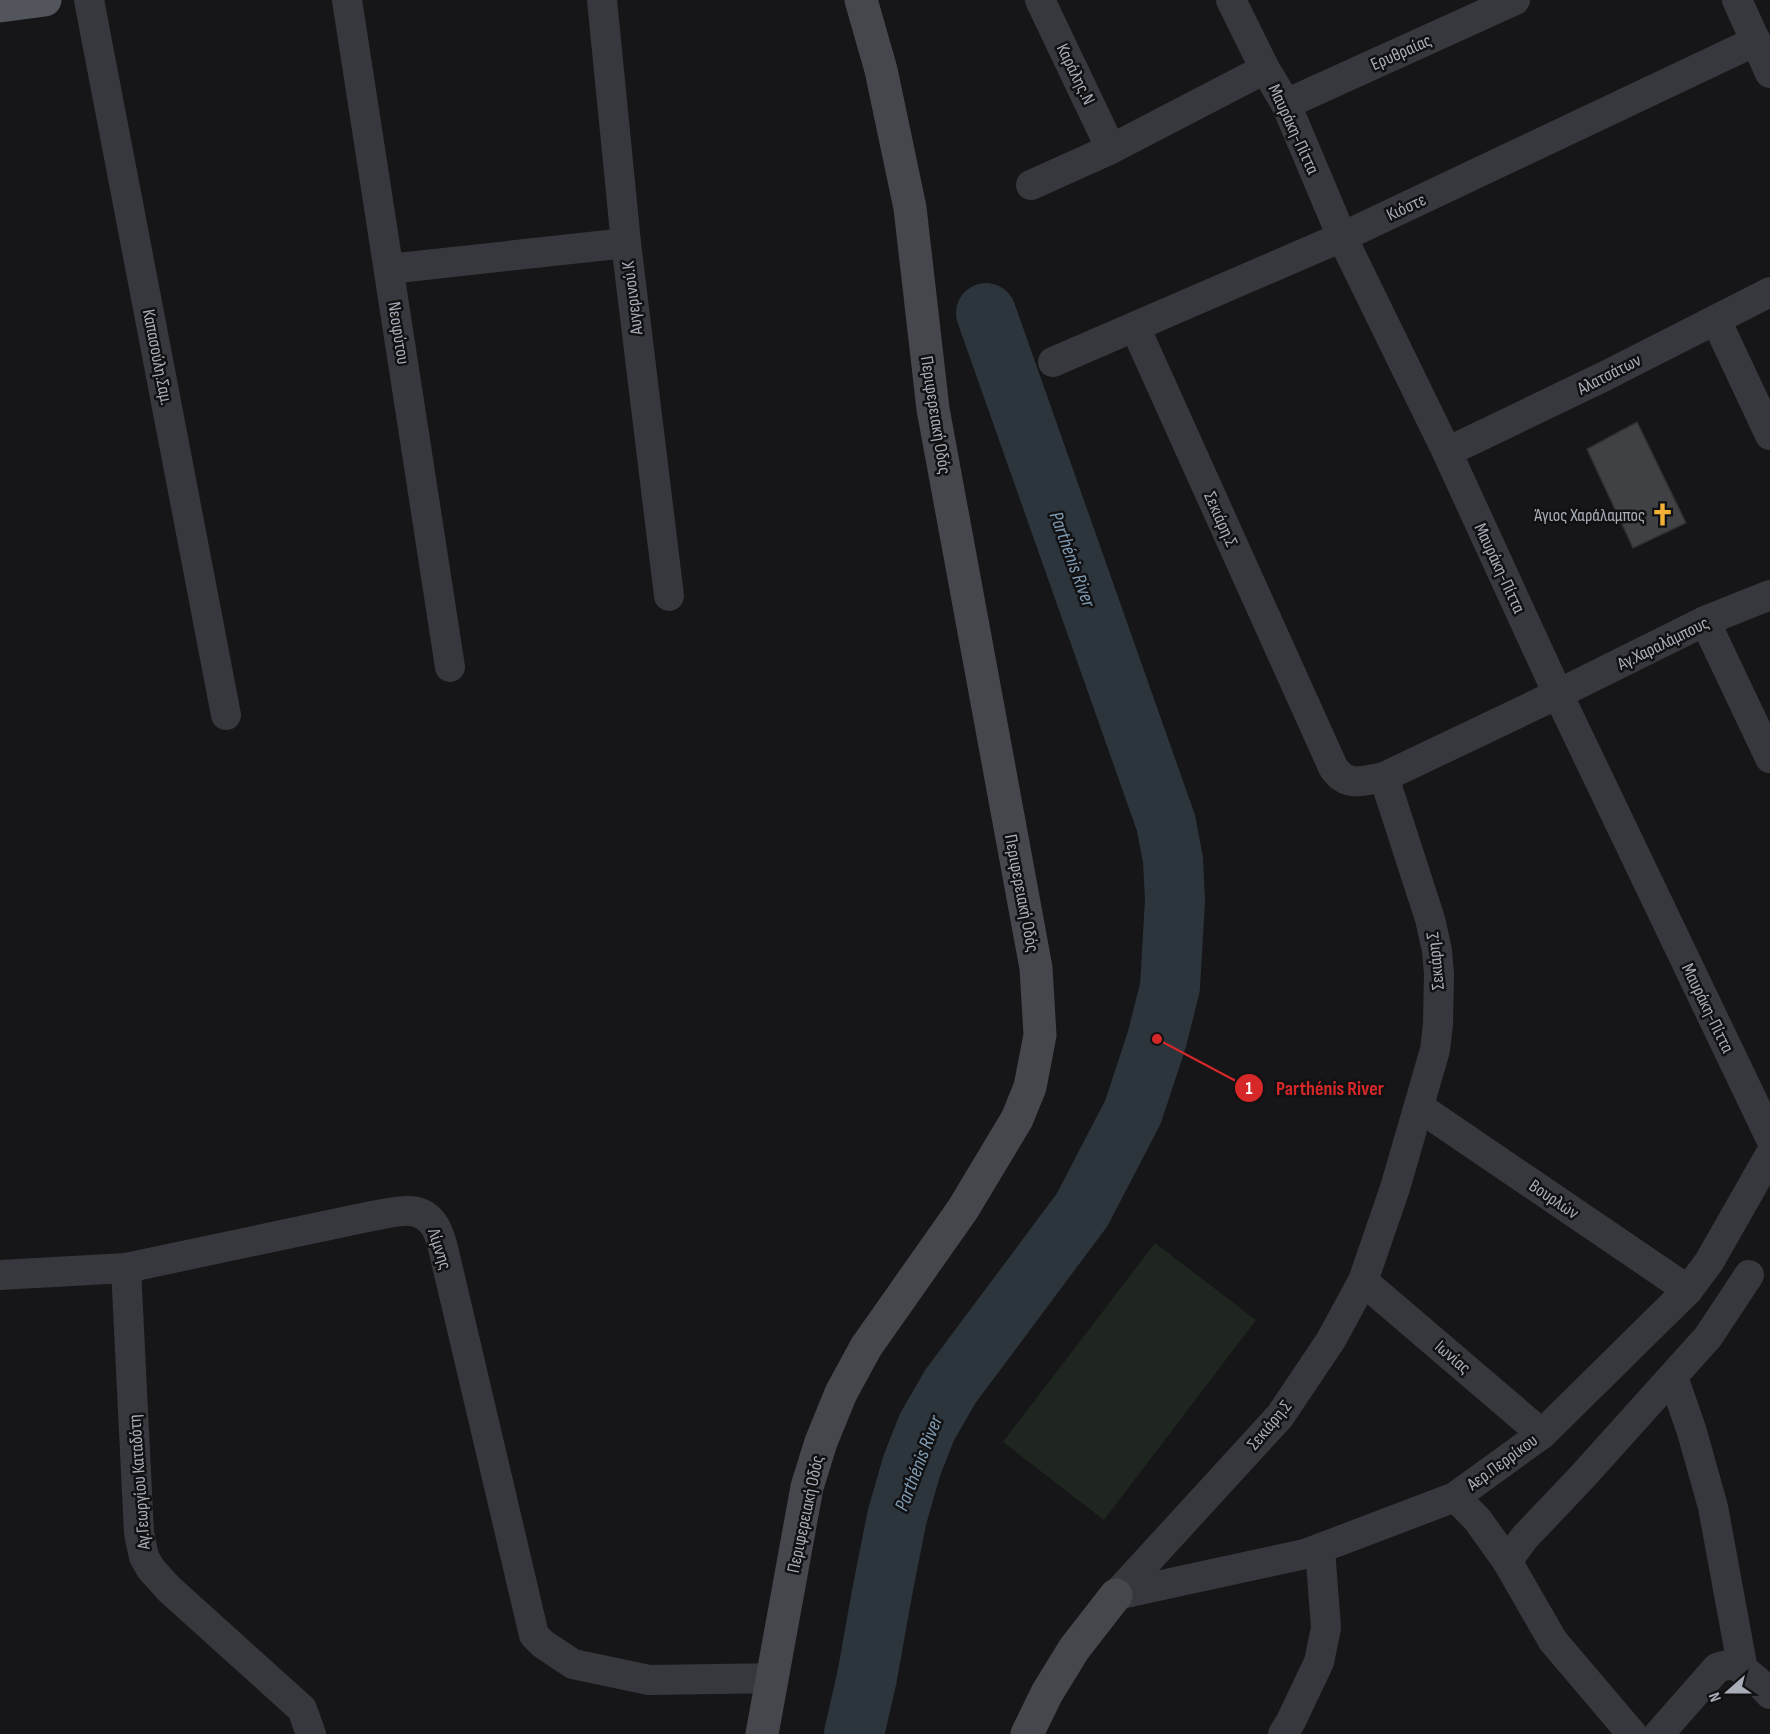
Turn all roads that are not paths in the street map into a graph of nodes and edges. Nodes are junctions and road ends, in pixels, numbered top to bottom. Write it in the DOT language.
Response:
graph roads {
  1 [pos="45,0"];
  2 [pos="89,0"];
  3 [pos="347,0"];
  4 [pos="602,0"];
  5 [pos="861,0"];
  6 [pos="1040,0"];
  7 [pos="1231,0"];
  8 [pos="1515,0"];
  9 [pos="1737,0"];
  10 [pos="0,6"];
  11 [pos="1756,41"];
  12 [pos="1265,69"];
  13 [pos="1770,73"];
  14 [pos="1286,104"];
  15 [pos="1111,149"];
  16 [pos="1031,185"];
  17 [pos="1342,237"];
  18 [pos="626,243"];
  19 [pos="389,269"];
  20 [pos="1770,292"];
  21 [pos="1716,320"];
  22 [pos="1135,327"];
  23 [pos="1053,362"];
  24 [pos="1770,435"];
  25 [pos="1447,452"];
  26 [pos="1770,595"];
  27 [pos="669,596"];
  28 [pos="1705,621"];
  29 [pos="450,667"];
  30 [pos="1558,694"];
  31 [pos="226,715"];
  32 [pos="1770,758"];
  33 [pos="1384,777"];
  34 [pos="1419,1107"];
  35 [pos="1770,1137"];
  36 [pos="1770,1155"];
  37 [pos="1709,1262"];
  38 [pos="126,1268"];
  39 [pos="1759,1272"];
  40 [pos="0,1275"];
  41 [pos="1363,1281"];
  42 [pos="1688,1290"];
  43 [pos="1673,1377"];
  44 [pos="1542,1434"];
  45 [pos="1455,1497"];
  46 [pos="1320,1549"];
  47 [pos="1507,1561"];
  48 [pos="1116,1595"];
  49 [pos="1743,1670"];
  50 [pos="772,1678"];
  51 [pos="1770,1694"];
  52 [pos="311,1734"];
  53 [pos="762,1734"];
  54 [pos="1027,1734"];
  55 [pos="1283,1734"];
  56 [pos="1632,1734"];
  57 [pos="1659,1734"];
  1 -- 10 [label="main road"];
  2 -- 31 [label="street, Καπασούλη.Σαμ."];
  3 -- 19 [label="street, Νεοφύτου"];
  4 -- 18 [label="street, Αυγερινού.Κ"];
  5 -- 50 [label="main road, Περιφερειακή Οδός"];
  6 -- 15 [label="street, Καράλης.Ν"];
  7 -- 12 [label="street, Μαυράκη-Πίττα"];
  8 -- 14 [label="street, Ερυθραίας"];
  9 -- 11 [label="street"];
  11 -- 13 [label="street"];
  11 -- 17 [label="street, Κιόστε"];
  12 -- 14 [label="street, Μαυράκη-Πίττα"];
  12 -- 15 [label="street"];
  14 -- 17 [label="street, Μαυράκη-Πίττα"];
  15 -- 16 [label="street"];
  17 -- 22 [label="street, Κιόστε"];
  17 -- 25 [label="street, Μαυράκη-Πίττα"];
  18 -- 19 [label="street"];
  18 -- 27 [label="street, Αυγερινού.Κ"];
  19 -- 29 [label="street, Νεοφύτου"];
  20 -- 21 [label="street, Αλατσάτων"];
  21 -- 24 [label="street"];
  21 -- 25 [label="street, Αλατσάτων"];
  22 -- 23 [label="street, Κιόστε"];
  22 -- 33 [label="street, Σεκιάρη.Σ"];
  25 -- 30 [label="street, Μαυράκη-Πίττα"];
  26 -- 28 [label="street, Αγ.Χαραλάμπους"];
  28 -- 30 [label="street, Αγ.Χαραλάμπους"];
  28 -- 32 [label="street"];
  30 -- 33 [label="street, Αγ.Χαραλάμπους"];
  30 -- 35 [label="street, Μαυράκη-Πίττα"];
  33 -- 34 [label="street, Σεκιάρη.Σ"];
  34 -- 41 [label="street, Σεκιάρη.Σ"];
  34 -- 42 [label="street, Βουρλών"];
  36 -- 37 [label="street, Αερ.Περρίκου"];
  37 -- 39 [label="street"];
  37 -- 42 [label="street, Αερ.Περρίκου"];
  38 -- 40 [label="street, Λίμνης"];
  38 -- 50 [label="street, Λίμνης"];
  38 -- 52 [label="street, Αγ.Γεωργίου Καταδότη"];
  39 -- 43 [label="street"];
  41 -- 44 [label="street, Ιωνίας"];
  41 -- 48 [label="street, Σεκιάρη.Σ"];
  42 -- 44 [label="street, Αερ.Περρίκου"];
  43 -- 47 [label="street"];
  43 -- 49 [label="street"];
  44 -- 45 [label="street, Αερ.Περρίκου"];
  45 -- 46 [label="street, Αερ.Περρίκου"];
  45 -- 47 [label="street"];
  46 -- 48 [label="street, Αερ.Περρίκου"];
  46 -- 55 [label="street"];
  47 -- 56 [label="street"];
  48 -- 54 [label="main road"];
  49 -- 51 [label="street"];
  49 -- 57 [label="street"];
  50 -- 53 [label="main road, Περιφερειακή Οδός"];
}
